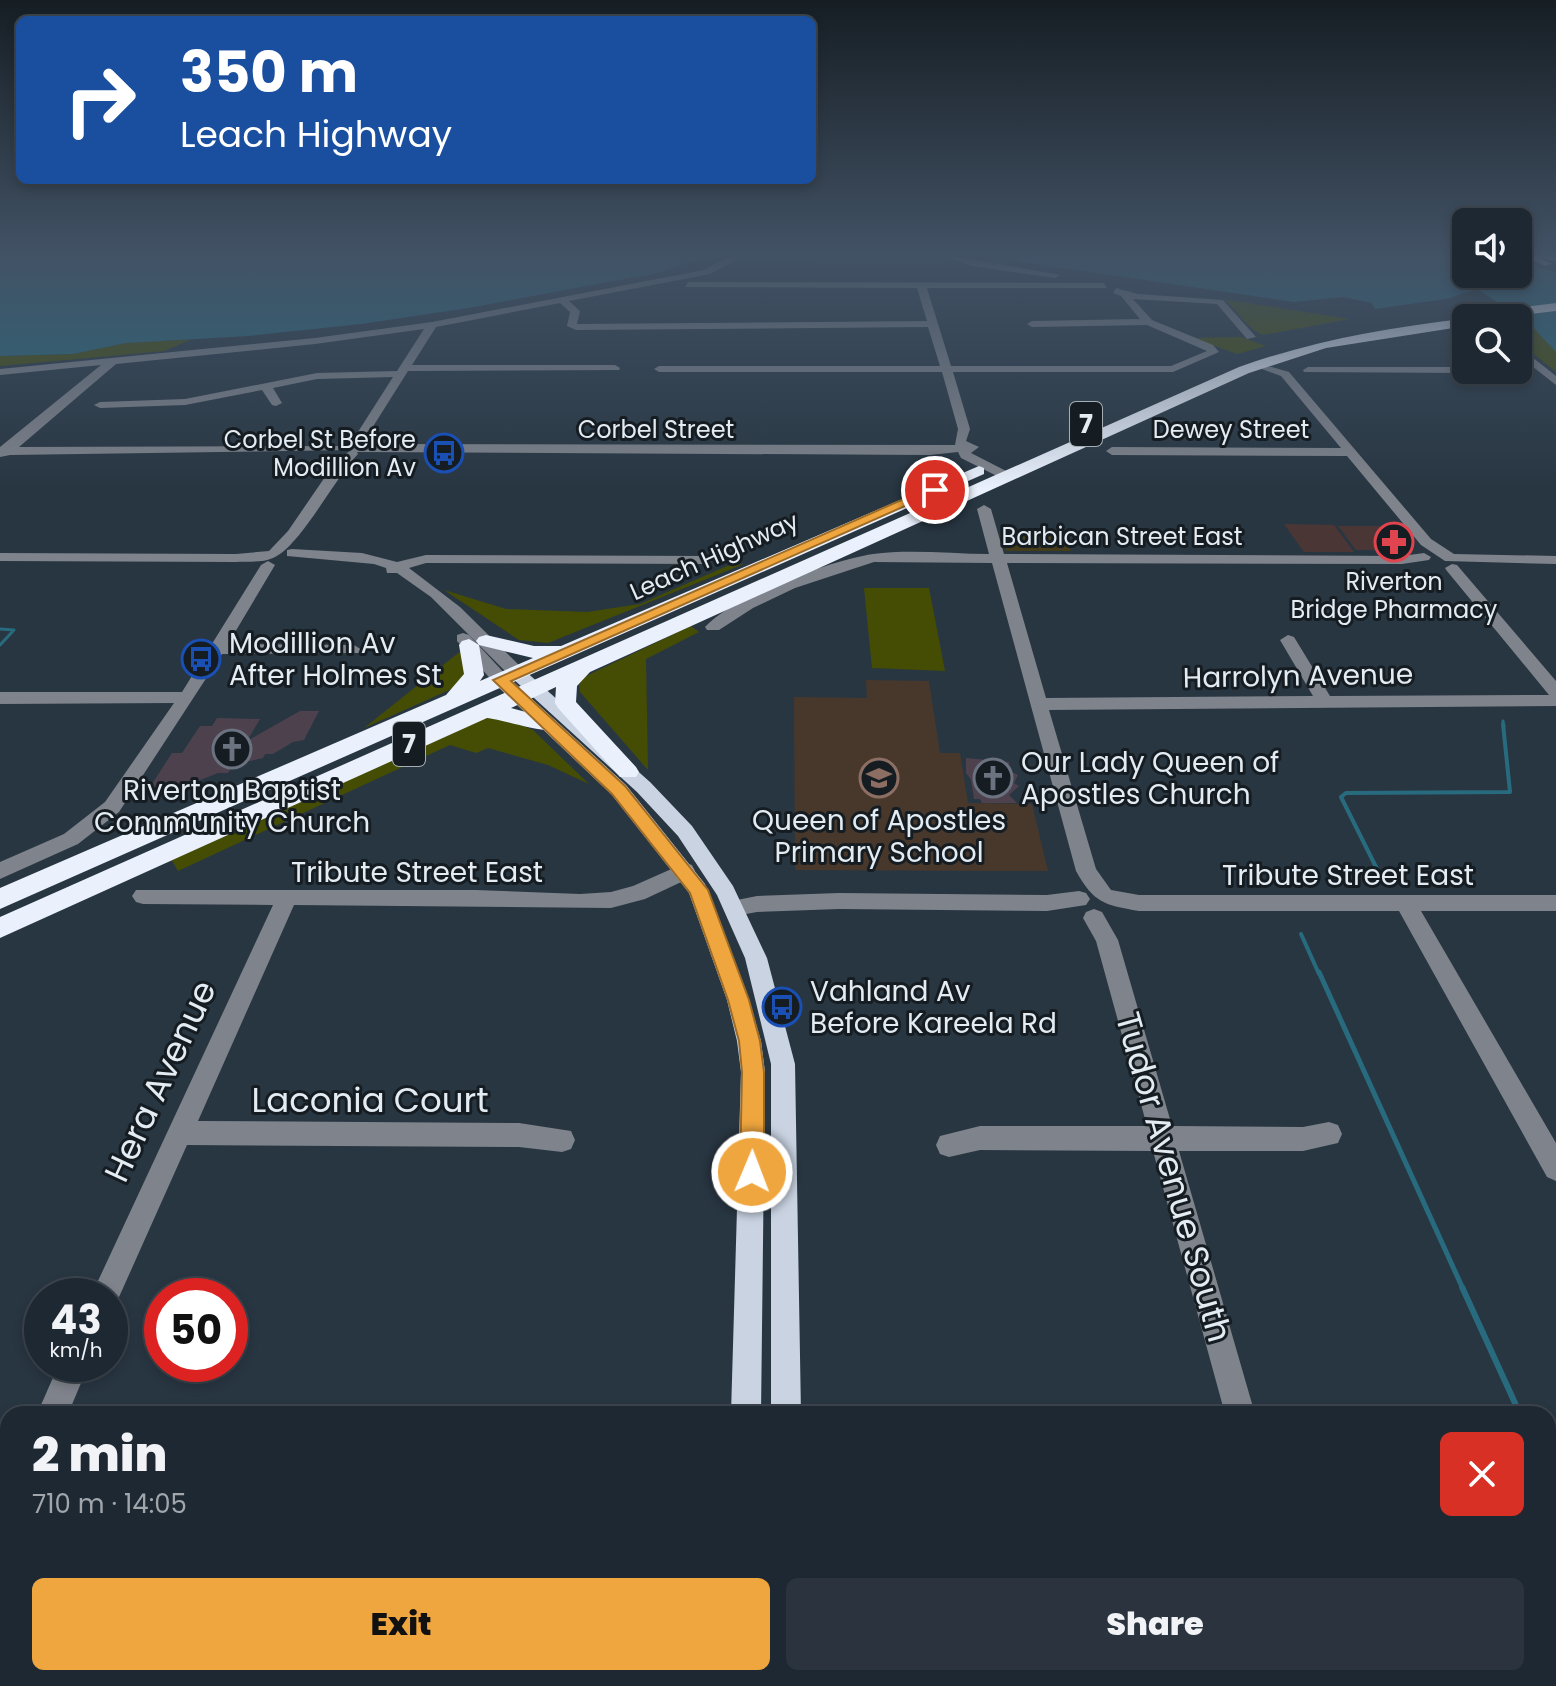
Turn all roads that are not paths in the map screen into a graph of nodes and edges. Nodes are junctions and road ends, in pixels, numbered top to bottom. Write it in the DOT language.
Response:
graph roads {
  1 [pos="383,332"];
  2 [pos="428,332"];
  3 [pos="935,332"];
  4 [pos="1171,332"];
  5 [pos="1246,332"];
  6 [pos="1368,332"];
  7 [pos="1395,332"];
  8 [pos="1251,337"];
  9 [pos="1289,354"];
  10 [pos="113,361"];
  11 [pos="1532,362"];
  12 [pos="1258,364"];
  13 [pos="615,368"];
  14 [pos="659,369"];
  15 [pos="946,369"];
  16 [pos="1277,369"];
  17 [pos="1228,370"];
  18 [pos="1308,370"];
  19 [pos="1452,370"];
  20 [pos="1532,370"];
  21 [pos="1541,370"];
  22 [pos="402,371"];
  23 [pos="0,372"];
  24 [pos="1556,382"];
  25 [pos="265,385"];
  26 [pos="1302,396"];
  27 [pos="276,403"];
  28 [pos="100,405"];
  29 [pos="1057,437"];
  30 [pos="968,448"];
  31 [pos="347,451"];
  32 [pos="1112,451"];
  33 [pos="1350,452"];
  34 [pos="2,453"];
  35 [pos="1004,467"];
  36 [pos="984,509"];
  37 [pos="0,557"];
  38 [pos="278,558"];
  39 [pos="707,560"];
  40 [pos="999,560"];
  41 [pos="1556,560"];
  42 [pos="1442,561"];
  43 [pos="395,568"];
  44 [pos="713,627"];
  45 [pos="1288,640"];
  46 [pos="477,643"];
  47 [pos="217,649"];
  48 [pos="569,649"];
  49 [pos="354,650"];
  50 [pos="586,665"];
  51 [pos="509,676"];
  52 [pos="525,692"];
  53 [pos="1556,692"];
  54 [pos="187,697"];
  55 [pos="0,698"];
  56 [pos="453,700"];
  57 [pos="1324,700"];
  58 [pos="1556,700"];
  59 [pos="1040,704"];
  60 [pos="482,711"];
  61 [pos="547,725"];
  62 [pos="628,772"];
  63 [pos="0,871"];
  64 [pos="685,871"];
  65 [pos="143,896"];
  66 [pos="0,899"];
  67 [pos="286,899"];
  68 [pos="1405,903"];
  69 [pos="1556,903"];
  70 [pos="735,908"];
  71 [pos="1098,909"];
  72 [pos="0,928"];
  73 [pos="178,1133"];
  74 [pos="1329,1134"];
  75 [pos="1165,1139"];
  76 [pos="562,1140"];
  77 [pos="949,1145"];
  78 [pos="1552,1154"];
  79 [pos="113,1278"];
  80 [pos="66,1382"];
  81 [pos="56,1406"];
  82 [pos="746,1406"];
  83 [pos="786,1406"];
  84 [pos="1238,1406"];
  1 -- 10 [label="street"];
  2 -- 22 [label="street"];
  3 -- 15 [label="street"];
  4 -- 15 [label="street"];
  5 -- 8 [label="street"];
  6 -- 17 [label="highway, Leach Highway / 7"];
  7 -- 9 [label="highway, Leach Highway / 7"];
  9 -- 12 [label="highway, Leach Highway / 7"];
  9 -- 16 [label="highway"];
  10 -- 23 [label="street"];
  10 -- 34 [label="street"];
  11 -- 21 [label="street"];
  12 -- 16 [label="street"];
  12 -- 17 [label="highway, Leach Highway / 7"];
  13 -- 22 [label="street"];
  14 -- 15 [label="street"];
  15 -- 30 [label="street"];
  16 -- 26 [label="street"];
  17 -- 26 [label="street"];
  17 -- 29 [label="highway, Leach Highway / 7"];
  17 -- 35 [label="highway, Leach Highway / 7"];
  18 -- 19 [label="street"];
  20 -- 21 [label="street"];
  21 -- 24 [label="street"];
  22 -- 25 [label="street"];
  22 -- 31 [label="street"];
  25 -- 27 [label="street"];
  25 -- 28 [label="street"];
  26 -- 33 [label="street"];
  30 -- 31 [label="street, Corbel Street"];
  30 -- 35 [label="street"];
  31 -- 34 [label="street, Corbel Street"];
  31 -- 38 [label="street"];
  32 -- 33 [label="street, Dewey Street"];
  33 -- 42 [label="street"];
  35 -- 48 [label="highway, Leach Highway / 7"];
  35 -- 50 [label="highway, Leach Highway / 7"];
  36 -- 40 [label="street, Tudor Avenue South"];
  37 -- 38 [label="street"];
  38 -- 43 [label="street"];
  38 -- 47 [label="street"];
  39 -- 43 [label="street"];
  40 -- 42 [label="street, Barbican Street East"];
  40 -- 44 [label="street, Barbican Street East"];
  40 -- 59 [label="street, Tudor Avenue South"];
  41 -- 42 [label="street, Barbican Street East"];
  42 -- 53 [label="street"];
  43 -- 46 [label="street"];
  45 -- 57 [label="street"];
  46 -- 48 [label="highway"];
  46 -- 51 [label="street"];
  46 -- 56 [label="highway"];
  47 -- 49 [label="street"];
  47 -- 54 [label="street"];
  48 -- 51 [label="highway, Leach Highway / 7"];
  50 -- 52 [label="highway, Leach Highway / 7"];
  50 -- 62 [label="highway"];
  51 -- 52 [label="main road"];
  51 -- 56 [label="highway, Leach Highway / 7"];
  52 -- 60 [label="highway, Leach Highway / 7"];
  52 -- 61 [label="main road"];
  52 -- 62 [label="main road"];
  54 -- 55 [label="street"];
  54 -- 63 [label="street"];
  56 -- 66 [label="highway, Leach Highway / 7"];
  57 -- 58 [label="street, Harrolyn Avenue"];
  57 -- 59 [label="street, Harrolyn Avenue"];
  59 -- 71 [label="street, Tudor Avenue South"];
  60 -- 61 [label="highway"];
  60 -- 72 [label="highway, Leach Highway / 7"];
  61 -- 64 [label="main road"];
  62 -- 70 [label="main road"];
  64 -- 67 [label="street, Tribute Street East"];
  64 -- 82 [label="main road"];
  65 -- 67 [label="street, Tribute Street East"];
  67 -- 73 [label="street, Hera Avenue"];
  68 -- 69 [label="street, Tribute Street East"];
  68 -- 71 [label="street, Tribute Street East"];
  68 -- 78 [label="street"];
  70 -- 71 [label="street, Tribute Street East"];
  70 -- 83 [label="main road"];
  71 -- 75 [label="street, Tudor Avenue South"];
  73 -- 76 [label="street, Laconia Court"];
  73 -- 79 [label="street, Hera Avenue"];
  74 -- 75 [label="street"];
  75 -- 77 [label="street"];
  75 -- 84 [label="street, Tudor Avenue South"];
  80 -- 81 [label="street"];
}
